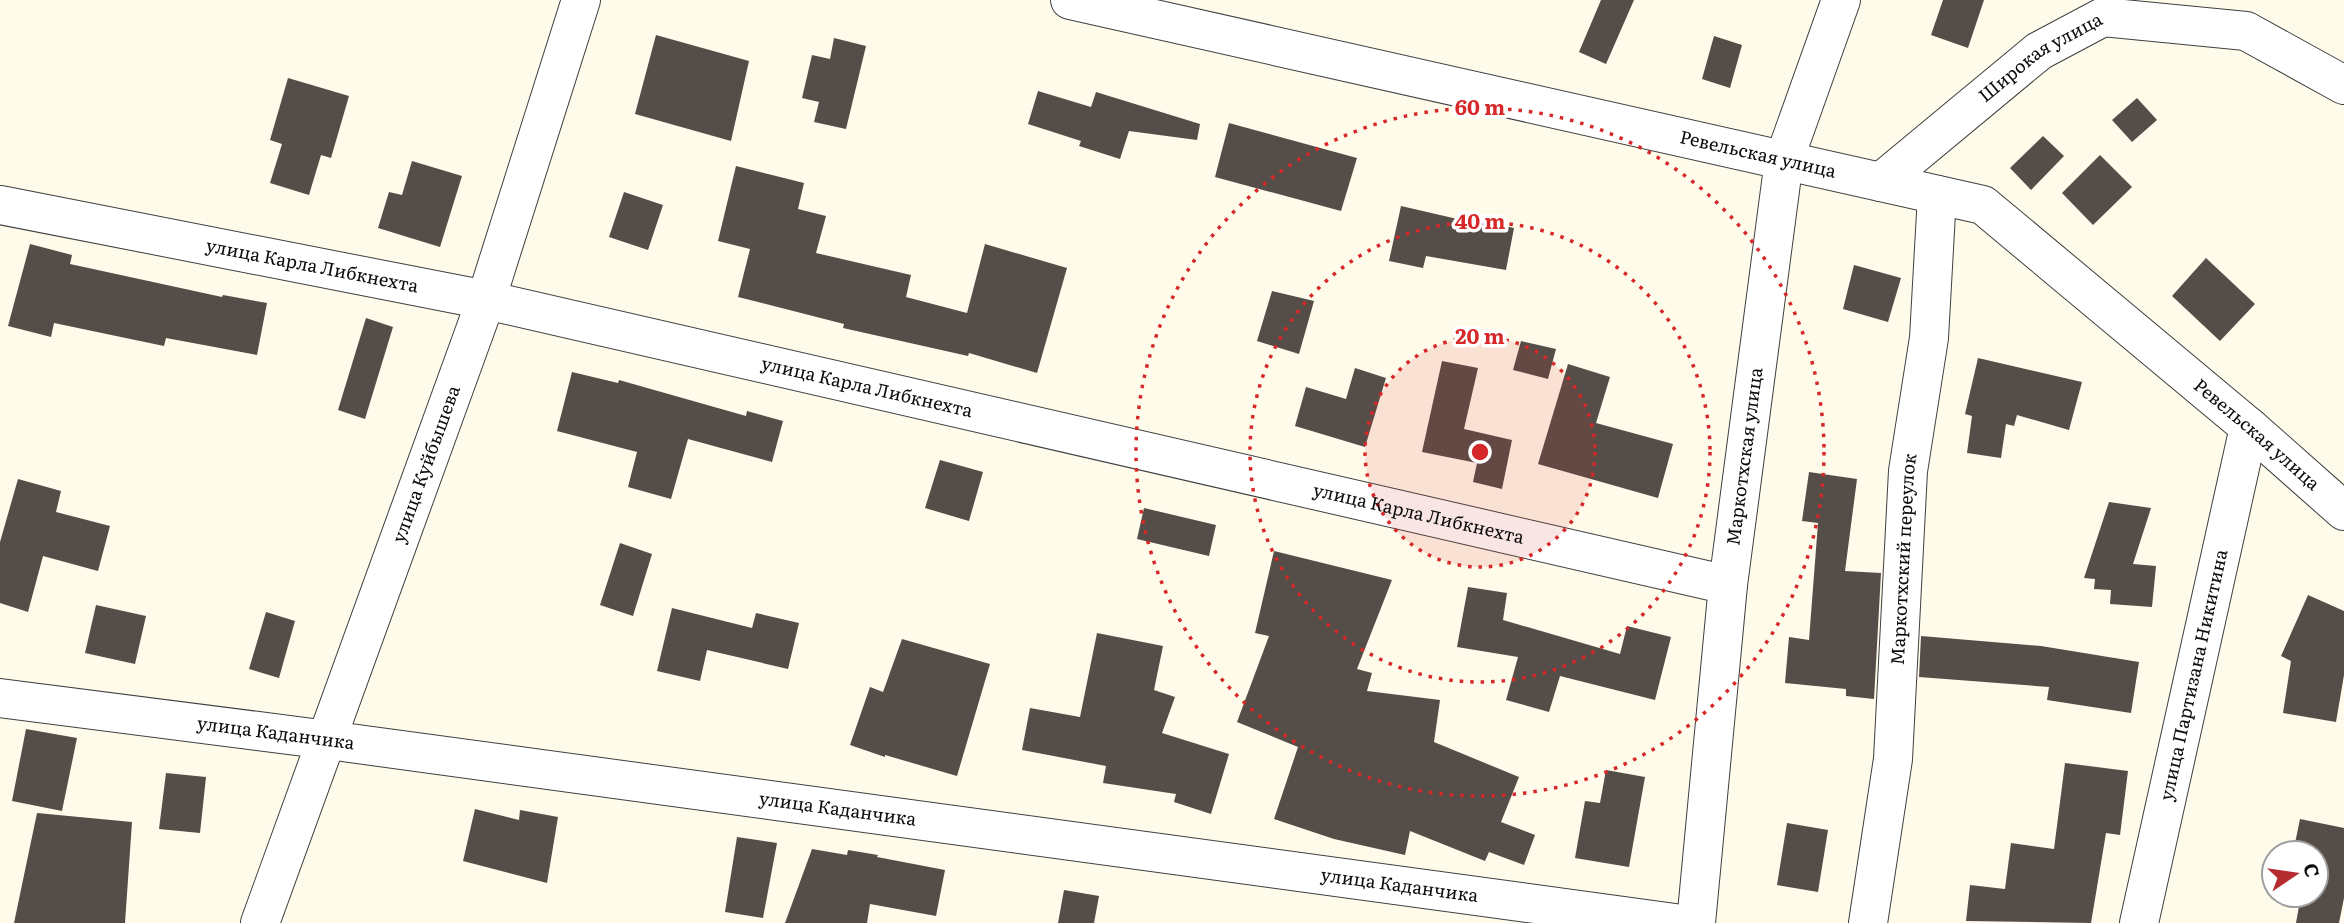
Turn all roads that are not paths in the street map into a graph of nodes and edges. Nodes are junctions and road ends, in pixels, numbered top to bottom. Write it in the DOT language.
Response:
graph roads {
  1 [pos="581,0"];
  2 [pos="1070,0"];
  3 [pos="1841,0"];
  4 [pos="1209,15"];
  5 [pos="2344,85"];
  6 [pos="1784,160"];
  7 [pos="1881,182"];
  8 [pos="1937,195"];
  9 [pos="0,205"];
  10 [pos="486,300"];
  11 [pos="2249,427"];
  12 [pos="2344,511"];
  13 [pos="1728,585"];
  14 [pos="0,698"];
  15 [pos="328,740"];
  16 [pos="260,923"];
  17 [pos="1675,923"];
  18 [pos="1696,923"];
  19 [pos="1868,923"];
  20 [pos="2139,923"];
  1 -- 10 [label="street, улица Куйбышева"];
  2 -- 4 [label="street, Ревельская улица"];
  3 -- 6 [label="street, Маркотхская улица"];
  4 -- 6 [label="street, Ревельская улица"];
  5 -- 7 [label="street, Широкая улица"];
  6 -- 7 [label="street, Ревельская улица"];
  6 -- 13 [label="street, Маркотхская улица"];
  7 -- 8 [label="street, Ревельская улица"];
  8 -- 11 [label="street, Ревельская улица"];
  8 -- 19 [label="street, Маркотхский переулок"];
  9 -- 10 [label="street, улица Карла Либкнехта"];
  10 -- 13 [label="street, улица Карла Либкнехта"];
  10 -- 15 [label="street, улица Куйбышева"];
  11 -- 12 [label="street, Ревельская улица"];
  11 -- 20 [label="street, улица Партизана Никитина"];
  13 -- 18 [label="street, Маркотхская улица"];
  14 -- 15 [label="street, улица Каданчика"];
  15 -- 16 [label="street, улица Куйбышева"];
  15 -- 17 [label="street, улица Каданчика"];
}
